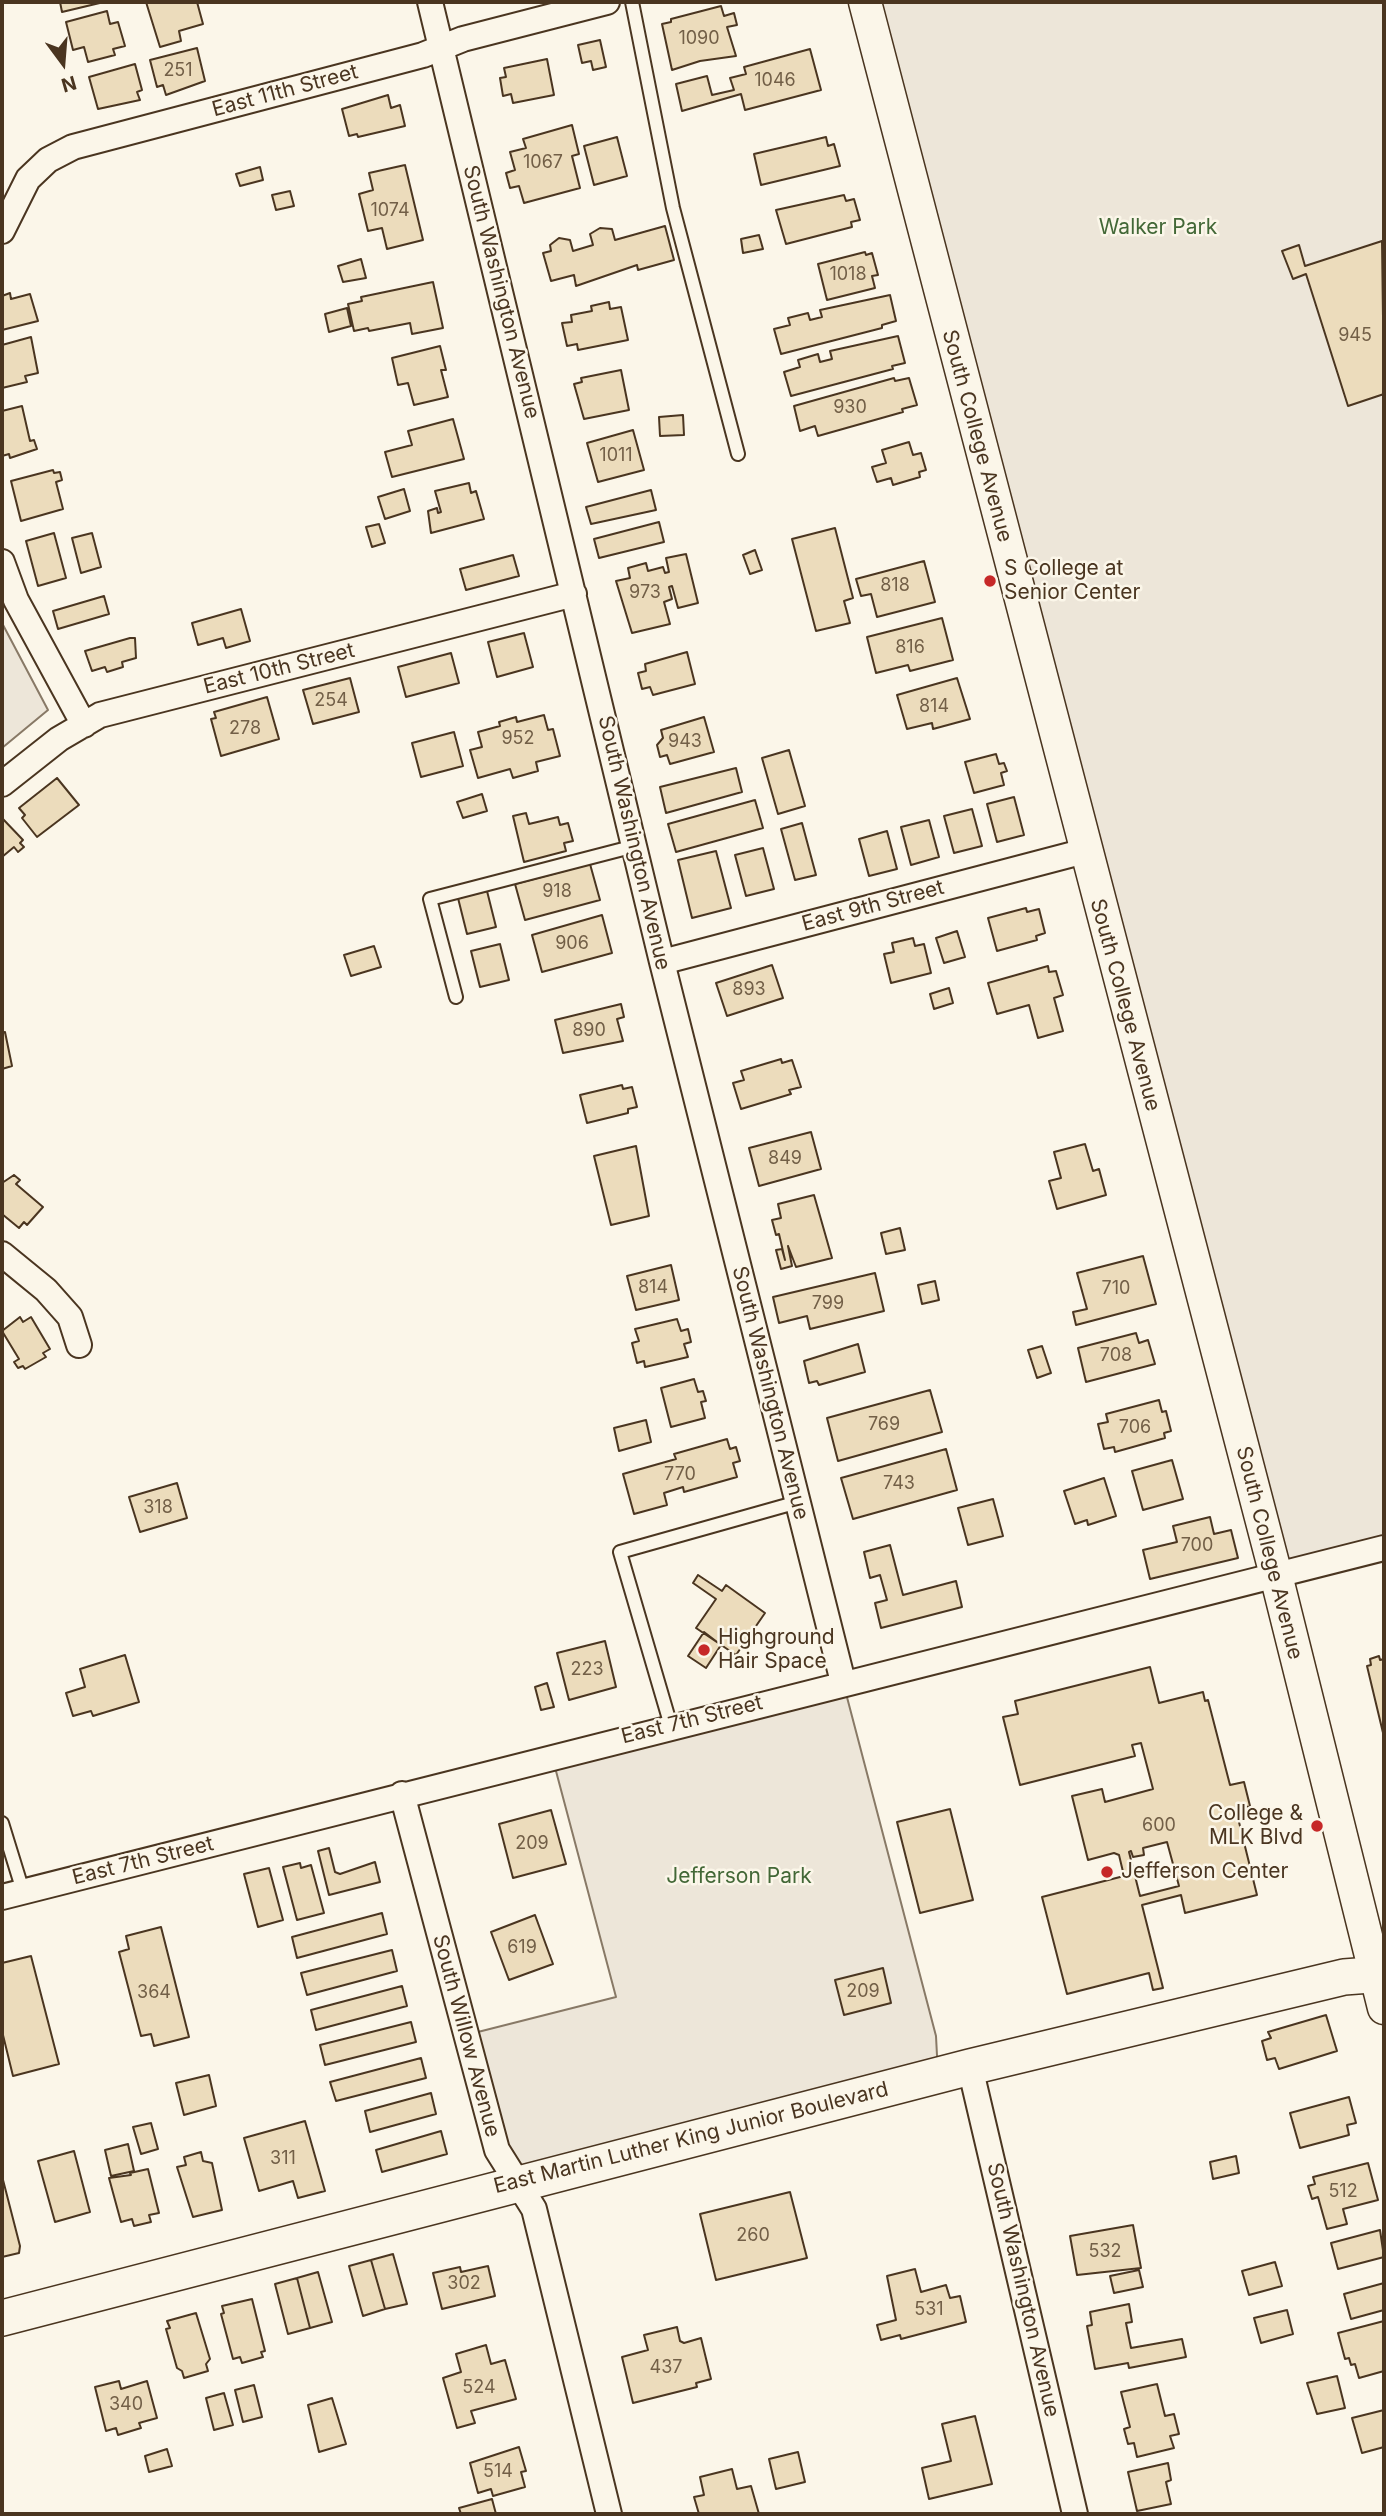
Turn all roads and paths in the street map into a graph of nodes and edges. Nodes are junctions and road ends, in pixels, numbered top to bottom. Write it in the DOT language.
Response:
graph roads {
  1 [pos="430,2"];
  2 [pos="607,2"];
  3 [pos="632,2"];
  4 [pos="865,2"];
  5 [pos="442,48"];
  6 [pos="2,232"];
  7 [pos="738,454"];
  8 [pos="2,562"];
  9 [pos="574,594"];
  10 [pos="84,725"];
  11 [pos="2,784"];
  12 [pos="635,846"];
  13 [pos="1085,850"];
  14 [pos="662,962"];
  15 [pos="456,997"];
  16 [pos="2,1254"];
  17 [pos="79,1345"];
  18 [pos="798,1502"];
  19 [pos="1384,1548"];
  20 [pos="1276,1575"];
  21 [pos="843,1682"];
  22 [pos="671,1726"];
  23 [pos="402,1794"];
  24 [pos="2,1823"];
  25 [pos="13,1894"];
  26 [pos="1380,1975"];
  27 [pos="1384,2008"];
  28 [pos="970,2067"];
  29 [pos="517,2183"];
  30 [pos="2,2318"];
  31 [pos="609,2514"];
  32 [pos="1075,2514"];
  1 -- 5 [label="street, South Washington Avenue"];
  2 -- 5 [label="street, East 11th Street"];
  3 -- 7 [label="lane"];
  4 -- 13 [label="street, South College Avenue"];
  5 -- 6 [label="street, East 11th Street"];
  5 -- 9 [label="street, South Washington Avenue"];
  8 -- 10 [label="street"];
  9 -- 10 [label="street, East 10th Street"];
  9 -- 12 [label="street, South Washington Avenue"];
  10 -- 11 [label="street, East 10th Street"];
  12 -- 14 [label="street, South Washington Avenue"];
  12 -- 15 [label="lane"];
  13 -- 14 [label="street, East 9th Street"];
  13 -- 20 [label="street, South College Avenue"];
  14 -- 18 [label="street, South Washington Avenue"];
  16 -- 17 [label="street"];
  18 -- 21 [label="street, South Washington Avenue"];
  18 -- 22 [label="lane"];
  19 -- 20 [label="street, East 7th Street"];
  20 -- 21 [label="street, East 7th Street"];
  20 -- 26 [label="street, South College Avenue"];
  21 -- 22 [label="street, East 7th Street"];
  22 -- 23 [label="street, East 7th Street"];
  23 -- 25 [label="street, East 7th Street"];
  23 -- 29 [label="street, South Willow Avenue"];
  24 -- 25 [label="lane"];
  26 -- 27 [label="street, South College Avenue"];
  26 -- 28 [label="main road, East Martin Luther King Junior Boulevard"];
  28 -- 29 [label="main road, East Martin Luther King Junior Boulevard"];
  28 -- 32 [label="street, South Washington Avenue"];
  29 -- 30 [label="main road, East Martin Luther King Junior Boulevard"];
  29 -- 31 [label="street, South Willow Avenue"];
}
